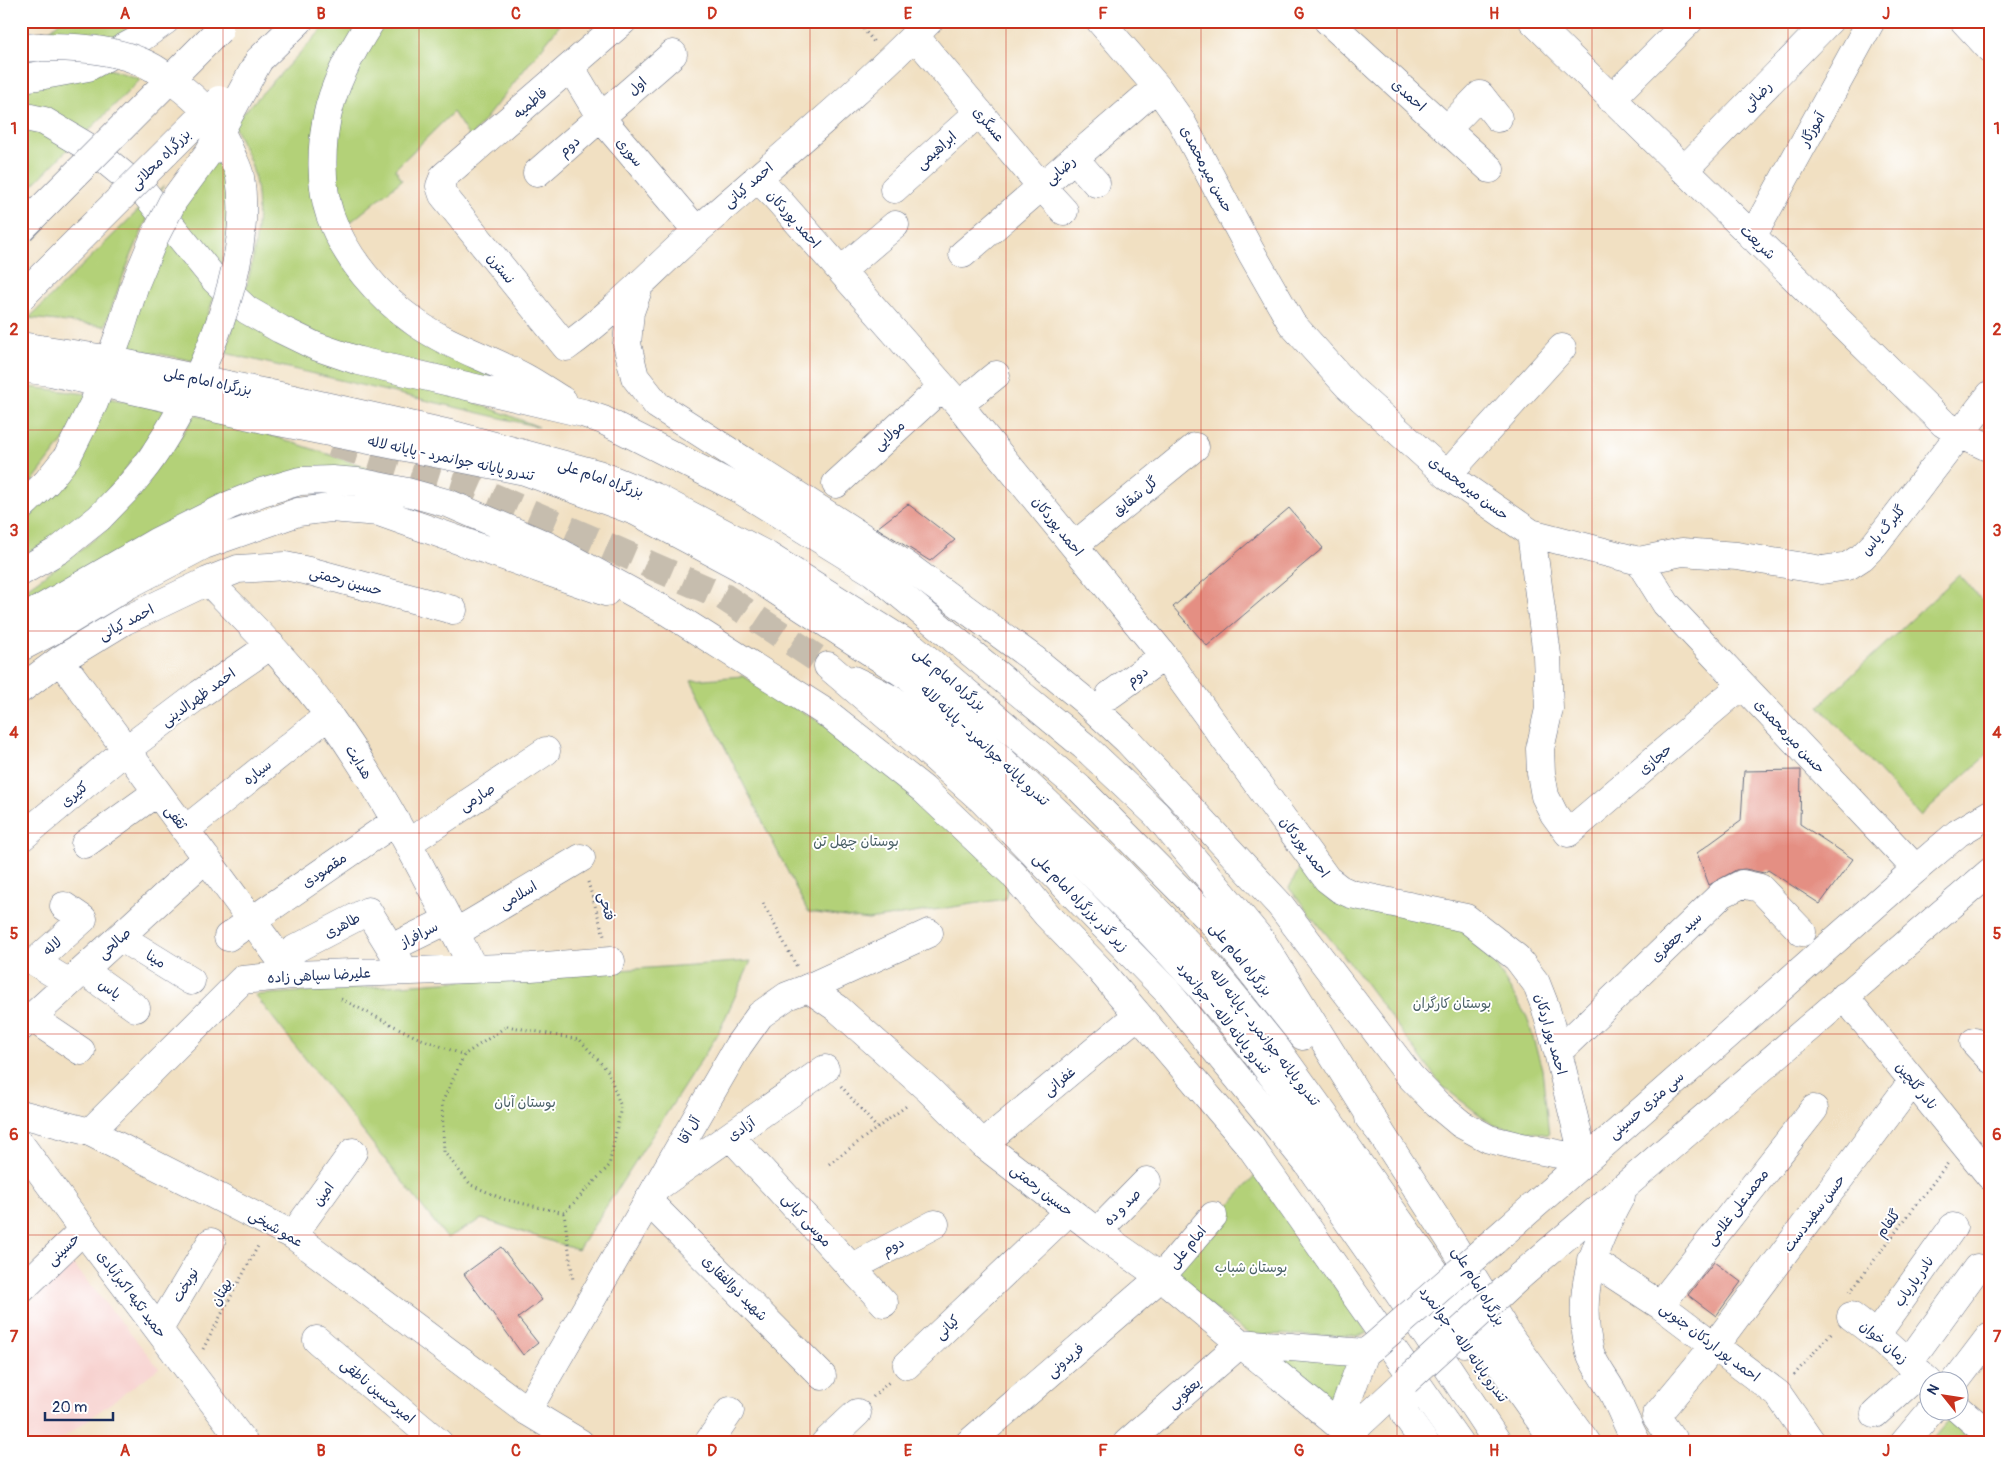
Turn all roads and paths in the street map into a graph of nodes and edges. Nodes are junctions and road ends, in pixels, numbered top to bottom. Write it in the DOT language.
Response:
graph roads {
  1 [pos="164,21"];
  2 [pos="299,21"];
  3 [pos="371,21"];
  4 [pos="623,21"];
  5 [pos="1100,21"];
  6 [pos="1328,21"];
  7 [pos="1689,21"];
  8 [pos="1829,21"];
  9 [pos="1871,21"];
  10 [pos="1964,21"];
  11 [pos="1536,22"];
  12 [pos="223,26"];
  13 [pos="922,29"];
  14 [pos="31,47"];
  15 [pos="1990,49"];
  16 [pos="674,54"];
  17 [pos="259,60"];
  18 [pos="572,68"];
  19 [pos="21,78"];
  20 [pos="1157,87"];
  21 [pos="1610,99"];
  22 [pos="979,112"];
  23 [pos="21,116"];
  24 [pos="601,118"];
  25 [pos="1498,118"];
  26 [pos="1447,129"];
  27 [pos="1074,158"];
  28 [pos="1490,169"];
  29 [pos="1684,170"];
  30 [pos="537,173"];
  31 [pos="757,178"];
  32 [pos="1096,183"];
  33 [pos="440,186"];
  34 [pos="1041,186"];
  35 [pos="894,189"];
  36 [pos="1064,211"];
  37 [pos="895,225"];
  38 [pos="21,229"];
  39 [pos="697,231"];
  40 [pos="1752,237"];
  41 [pos="963,254"];
  42 [pos="841,271"];
  43 [pos="640,284"];
  44 [pos="21,297"];
  45 [pos="21,346"];
  46 [pos="566,347"];
  47 [pos="1562,348"];
  48 [pos="21,368"];
  49 [pos="996,374"];
  50 [pos="1990,395"];
  51 [pos="951,396"];
  52 [pos="265,406"];
  53 [pos="584,413"];
  54 [pos="689,427"];
  55 [pos="1960,434"];
  56 [pos="1195,447"];
  57 [pos="1990,448"];
  58 [pos="1447,475"];
  59 [pos="836,484"];
  60 [pos="739,489"];
  61 [pos="21,507"];
  62 [pos="1531,533"];
  63 [pos="1074,545"];
  64 [pos="1639,560"];
  65 [pos="238,569"];
  66 [pos="21,572"];
  67 [pos="208,581"];
  68 [pos="453,610"];
  69 [pos="668,612"];
  70 [pos="21,620"];
  71 [pos="271,645"];
  72 [pos="21,647"];
  73 [pos="1164,656"];
  74 [pos="60,660"];
  75 [pos="830,669"];
  76 [pos="1742,686"];
  77 [pos="21,689"];
  78 [pos="1110,695"];
  79 [pos="329,715"];
  80 [pos="126,750"];
  81 [pos="546,752"];
  82 [pos="157,792"];
  83 [pos="1990,814"];
  84 [pos="185,830"];
  85 [pos="402,832"];
  86 [pos="21,838"];
  87 [pos="85,844"];
  88 [pos="206,858"];
  89 [pos="581,858"];
  90 [pos="1916,869"];
  91 [pos="1990,872"];
  92 [pos="1340,889"];
  93 [pos="763,903"];
  94 [pos="64,906"];
  95 [pos="252,920"];
  96 [pos="452,926"];
  97 [pos="1802,932"];
  98 [pos="929,933"];
  99 [pos="120,937"];
  100 [pos="228,937"];
  101 [pos="398,960"];
  102 [pos="611,961"];
  103 [pos="287,968"];
  104 [pos="474,969"];
  105 [pos="76,977"];
  106 [pos="191,981"];
  107 [pos="808,988"];
  108 [pos="1844,996"];
  109 [pos="337,997"];
  110 [pos="136,1008"];
  111 [pos="1134,1018"];
  112 [pos="27,1023"];
  113 [pos="81,1051"];
  114 [pos="1558,1052"];
  115 [pos="464,1054"];
  116 [pos="826,1069"];
  117 [pos="1912,1082"];
  118 [pos="930,1090"];
  119 [pos="1814,1109"];
  120 [pos="21,1114"];
  121 [pos="877,1128"];
  122 [pos="90,1132"];
  123 [pos="1381,1133"];
  124 [pos="730,1136"];
  125 [pos="1963,1142"];
  126 [pos="983,1144"];
  127 [pos="22,1146"];
  128 [pos="353,1152"];
  129 [pos="1584,1159"];
  130 [pos="829,1164"];
  131 [pos="1990,1176"];
  132 [pos="1631,1179"];
  133 [pos="1147,1181"];
  134 [pos="652,1194"];
  135 [pos="1069,1211"];
  136 [pos="564,1213"];
  137 [pos="1213,1216"];
  138 [pos="935,1224"];
  139 [pos="1953,1227"];
  140 [pos="282,1229"];
  141 [pos="83,1230"];
  142 [pos="1097,1232"];
  143 [pos="211,1242"];
  144 [pos="1591,1260"];
  145 [pos="851,1268"];
  146 [pos="1977,1268"];
  147 [pos="1161,1277"];
  148 [pos="573,1282"];
  149 [pos="21,1290"];
  150 [pos="884,1303"];
  151 [pos="1660,1305"];
  152 [pos="1851,1316"];
  153 [pos="159,1329"];
  154 [pos="1876,1335"];
  155 [pos="1990,1336"];
  156 [pos="317,1340"];
  157 [pos="1241,1343"];
  158 [pos="1715,1345"];
  159 [pos="1370,1349"];
  160 [pos="907,1365"];
  161 [pos="190,1371"];
  162 [pos="1919,1372"];
  163 [pos="1963,1372"];
  164 [pos="1918,1373"];
  165 [pos="822,1376"];
  166 [pos="1404,1384"];
  167 [pos="1778,1394"];
  168 [pos="730,1410"];
  169 [pos="527,1411"];
  170 [pos="857,1413"];
  171 [pos="1876,1414"];
  172 [pos="1968,1417"];
  173 [pos="1922,1422"];
  174 [pos="1346,1436"];
  175 [pos="1990,1436"];
  176 [pos="1807,1440"];
  177 [pos="433,1441"];
  178 [pos="573,1441"];
  179 [pos="244,1443"];
  180 [pos="708,1443"];
  181 [pos="825,1443"];
  182 [pos="969,1443"];
  183 [pos="1127,1443"];
  184 [pos="1425,1443"];
  185 [pos="1460,1443"];
  186 [pos="1498,1443"];
  187 [pos="1535,1443"];
  188 [pos="1556,1443"];
  189 [pos="1587,1443"];
  190 [pos="1637,1443"];
  191 [pos="1675,1443"];
  192 [pos="1904,1443"];
  1 -- 19 [label="main road"];
  2 -- 17 [label="main road, بزرگراه محلاتی"];
  3 -- 53 [label="main road"];
  4 -- 18 [label="main road, فاطمیه"];
  5 -- 20 [label="main road, حسن میرمحمدی"];
  6 -- 26 [label="main road, احمدی"];
  7 -- 21 [label="main road"];
  8 -- 29 [label="main road, رضائی"];
  9 -- 40 [label="main road, آموزگار"];
  10 -- 15 [label="main road"];
  11 -- 21 [label="main road, شریعت"];
  12 -- 38 [label="main road, bridge"];
  13 -- 22 [label="main road, عسگری"];
  13 -- 31 [label="main road, احمد کیانی"];
  14 -- 66 [label="main road, bridge"];
  16 -- 24 [label="main road, اول"];
  17 -- 44 [label="main road, بزرگراه محلاتی, bridge"];
  17 -- 61 [label="main road, bridge"];
  18 -- 24 [label="main road, سوری"];
  18 -- 33 [label="main road, فاطمیه"];
  20 -- 27 [label="main road, رضایی"];
  20 -- 58 [label="main road, حسن میرمحمدی"];
  21 -- 29 [label="main road, شریعت"];
  22 -- 34 [label="main road, عسگری"];
  22 -- 35 [label="main road, ابراهیمی"];
  23 -- 53 [label="main road"];
  24 -- 30 [label="main road, دوم"];
  24 -- 39 [label="main road, سوری"];
  25 -- 26 [label="main road"];
  26 -- 28 [label="main road, احمدی"];
  27 -- 32 [label="main road"];
  27 -- 34 [label="main road, رضایی"];
  29 -- 40 [label="main road, شریعت"];
  31 -- 39 [label="main road, احمد کیانی"];
  31 -- 42 [label="main road, احمد پوردکان"];
  33 -- 46 [label="main road, نسترن"];
  34 -- 36 [label="main road, عسگری"];
  34 -- 41 [label="main road, رضایی"];
  37 -- 42 [label="main road"];
  39 -- 43 [label="main road, احمد کیانی"];
  40 -- 55 [label="main road, شریعت"];
  42 -- 51 [label="main road, احمد پوردکان"];
  43 -- 46 [label="main road, احمد کیانی"];
  43 -- 54 [label="main road"];
  45 -- 52 [label="main road, بزرگراه امام علی, bridge"];
  47 -- 58 [label="main road"];
  48 -- 52 [label="main road, تندرو پایانه جوانمرد - پایانه لاله, bridge"];
  49 -- 51 [label="main road, مولایی"];
  50 -- 55 [label="main road, گلبرگ یاس"];
  51 -- 59 [label="main road, مولایی"];
  51 -- 63 [label="main road, احمد پوردکان"];
  52 -- 123 [label="main road, بزرگراه امام علی"];
  52 -- 188 [label="main road, تندرو پایانه جوانمرد - پایانه لاله"];
  53 -- 60 [label="main road"];
  54 -- 60 [label="main road"];
  54 -- 129 [label="main road"];
  55 -- 57 [label="main road, شریعت"];
  55 -- 64 [label="main road, گلبرگ یاس"];
  56 -- 63 [label="main road, گل شقایق"];
  58 -- 62 [label="main road, حسن میرمحمدی"];
  60 -- 123 [label="main road"];
  62 -- 64 [label="main road, حسن میرمحمدی"];
  62 -- 76 [label="main road, حجازی"];
  63 -- 73 [label="main road, احمد پوردکان"];
  64 -- 76 [label="main road, حسن میرمحمدی"];
  65 -- 67 [label="main road, احمد کیانی"];
  65 -- 68 [label="main road, حسین رحمتی"];
  67 -- 71 [label="main road, هدایت"];
  67 -- 74 [label="main road, احمد کیانی"];
  69 -- 70 [label="main road"];
  69 -- 72 [label="main road"];
  69 -- 185 [label="main road"];
  71 -- 79 [label="main road, هدایت"];
  71 -- 80 [label="main road, احمد ظهرالدینی"];
  73 -- 78 [label="main road, دوم"];
  73 -- 92 [label="main road, احمد پوردکان"];
  74 -- 77 [label="main road, احمد کیانی"];
  74 -- 80 [label="main road, ثقفی"];
  75 -- 186 [label="main road, زیر گذر بزرگراه امام علی"];
  75 -- 187 [label="main road, تندرو پایانه لاله - جوانمرد"];
  76 -- 90 [label="main road, حسن میرمحمدی"];
  79 -- 84 [label="main road, سیاره"];
  79 -- 85 [label="main road, هدایت"];
  80 -- 82 [label="main road, ثقفی"];
  80 -- 86 [label="main road, کثیری"];
  81 -- 85 [label="main road, صارمی"];
  82 -- 84 [label="main road, ثقفی"];
  82 -- 87 [label="main road"];
  83 -- 90 [label="main road, سی متری حسینی"];
  84 -- 88 [label="main road, ثقفی"];
  85 -- 95 [label="main road, مقصودی"];
  85 -- 96 [label="main road, هدایت"];
  88 -- 95 [label="main road, ثقفی"];
  88 -- 99 [label="main road, صالحی"];
  89 -- 96 [label="main road, اسلامی"];
  89 -- 102 [label="path, فتحی"];
  90 -- 129 [label="main road, سی متری حسینی"];
  91 -- 108 [label="main road"];
  92 -- 114 [label="main road, احمد پور اردکان"];
  93 -- 107 [label="path"];
  94 -- 105 [label="main road, لاله"];
  95 -- 100 [label="main road, مقصودی"];
  95 -- 103 [label="main road, ثقفی"];
  96 -- 101 [label="main road, سرافراز"];
  96 -- 104 [label="main road, هدایت"];
  97 -- 114 [label="main road, سید جعفری"];
  98 -- 107 [label="main road, آل آقا"];
  99 -- 105 [label="main road, صالحی"];
  99 -- 106 [label="main road, مینا"];
  101 -- 103 [label="main road, علیرضا سپاهی زاده"];
  101 -- 103 [label="main road, طاهری"];
  101 -- 104 [label="main road, علیرضا سپاهی زاده"];
  102 -- 104 [label="main road, علیرضا سپاهی زاده"];
  103 -- 122 [label="main road, علیرضا سپاهی زاده"];
  105 -- 110 [label="main road, یاس"];
  105 -- 112 [label="main road, صالحی"];
  107 -- 118 [label="main road, حسین رحمتی"];
  107 -- 134 [label="main road, آل آقا"];
  108 -- 117 [label="main road, نادر گلچین"];
  108 -- 132 [label="main road"];
  109 -- 115 [label="path"];
  111 -- 126 [label="main road, غفرانی"];
  112 -- 113 [label="main road"];
  114 -- 129 [label="main road, احمد پور اردکان"];
  115 -- 136 [label="path"];
  115 -- 136 [label="path"];
  116 -- 121 [label="path"];
  116 -- 124 [label="main road, آزادی"];
  117 -- 125 [label="main road, نادر گلچین"];
  117 -- 158 [label="main road, حسن سفیددست"];
  118 -- 121 [label="path"];
  118 -- 126 [label="main road, حسین رحمتی"];
  119 -- 151 [label="main road, محمدعلی غلامی"];
  120 -- 122 [label="main road, عمو شیخی"];
  121 -- 130 [label="path"];
  122 -- 140 [label="main road, عمو شیخی"];
  123 -- 189 [label="main road, بزرگراه امام علی"];
  124 -- 134 [label="main road, آزادی"];
  124 -- 145 [label="main road, موسی کیانی"];
  125 -- 131 [label="main road, نادر گلچین"];
  125 -- 152 [label="path, گلفام"];
  126 -- 135 [label="main road, حسین رحمتی"];
  127 -- 141 [label="main road, حمید تکیه اکبرآبادی"];
  128 -- 140 [label="main road, امین"];
  129 -- 159 [label="main road, سی متری حسینی, bridge"];
  132 -- 144 [label="main road"];
  132 -- 166 [label="main road, bridge"];
  133 -- 142 [label="main road, صد و ده"];
  134 -- 165 [label="main road, شهید ذوالفقاری"];
  134 -- 169 [label="main road, آل آقا"];
  135 -- 142 [label="main road, حسین رحمتی"];
  135 -- 160 [label="main road, کیانی"];
  136 -- 148 [label="path"];
  137 -- 147 [label="main road, امام علی"];
  138 -- 145 [label="main road, دوم"];
  139 -- 154 [label="main road, نادر یاریاب"];
  140 -- 161 [label="path, بهتان"];
  140 -- 169 [label="main road, عمو شیخی"];
  141 -- 149 [label="main road, حسینی"];
  141 -- 153 [label="main road, حمید تکیه اکبرآبادی"];
  142 -- 147 [label="main road, حسین رحمتی"];
  143 -- 153 [label="main road, نوبخت"];
  144 -- 151 [label="main road, احمد پور اردکان جنوبی"];
  144 -- 190 [label="main road"];
  145 -- 150 [label="main road, موسی کیانی"];
  146 -- 162 [label="main road"];
  147 -- 157 [label="main road, حسین رحمتی"];
  147 -- 182 [label="main road, فریدونی"];
  151 -- 158 [label="main road, احمد پور اردکان جنوبی"];
  152 -- 154 [label="main road, زمان خوان"];
  152 -- 167 [label="path, زمان خوان"];
  153 -- 161 [label="main road, حمید تکیه اکبرآبادی"];
  154 -- 162 [label="main road, زمان خوان"];
  155 -- 163 [label="main road"];
  156 -- 177 [label="main road, امیرحسین ناطقی"];
  157 -- 159 [label="main road"];
  157 -- 174 [label="main road, حسین رحمتی"];
  157 -- 183 [label="main road, یعقوبی"];
  158 -- 167 [label="main road, احمد پور اردکان جنوبی"];
  158 -- 191 [label="main road, حسن سفیددست"];
  159 -- 174 [label="main road, سی متری حسینی"];
  160 -- 170 [label="path"];
  161 -- 179 [label="main road, حمید تکیه اکبرآبادی"];
  164 -- 171 [label="main road"];
  166 -- 174 [label="main road"];
  166 -- 184 [label="main road"];
  167 -- 176 [label="main road, احمد پور اردکان جنوبی"];
  168 -- 180 [label="main road"];
  169 -- 178 [label="main road, عمو شیخی"];
  170 -- 181 [label="main road"];
  172 -- 175 [label="main road"];
  173 -- 192 [label="main road"];
}
